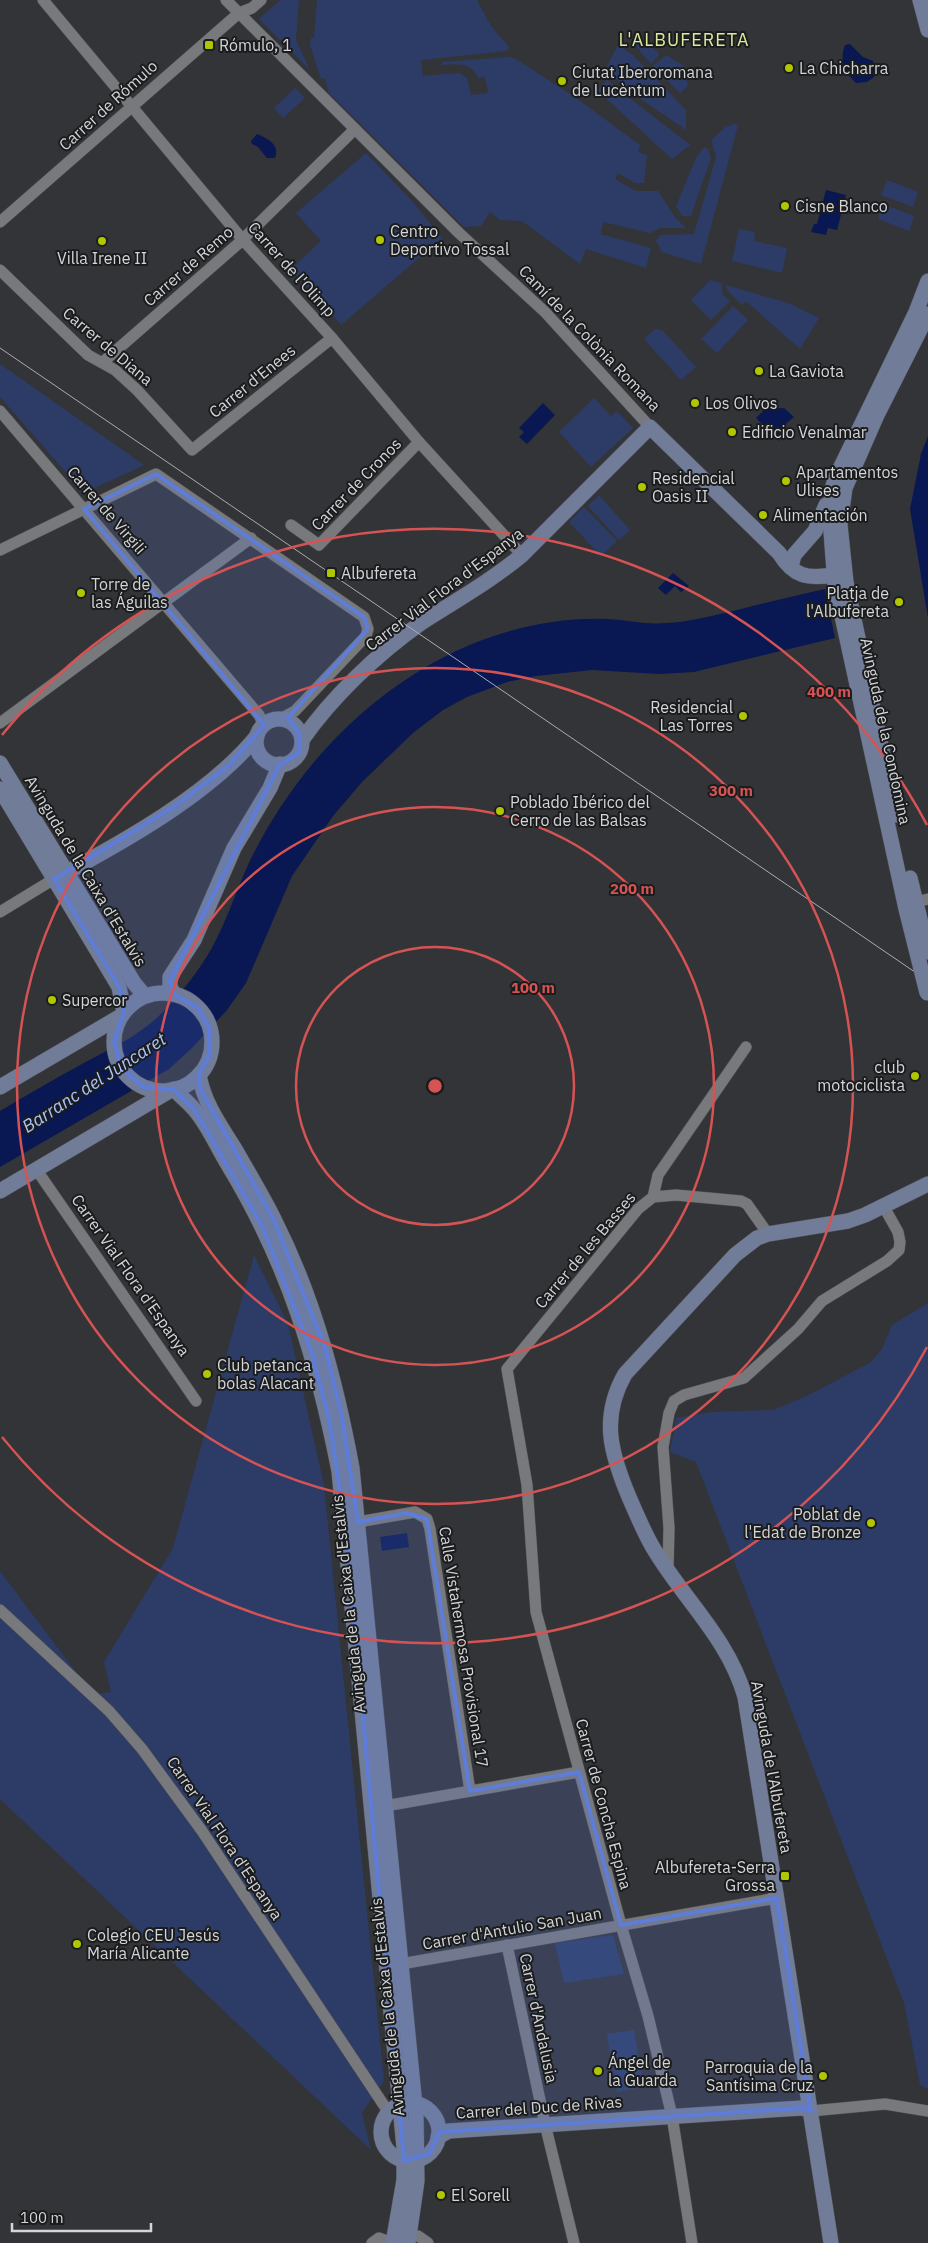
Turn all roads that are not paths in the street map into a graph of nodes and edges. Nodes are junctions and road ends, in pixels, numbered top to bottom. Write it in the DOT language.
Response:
graph roads {
  1 [pos="43,0"];
  2 [pos="226,0"];
  3 [pos="248,0"];
  4 [pos="261,0"];
  5 [pos="920,0"];
  6 [pos="239,13"];
  7 [pos="928,30"];
  8 [pos="131,106"];
  9 [pos="356,129"];
  10 [pos="0,222"];
  11 [pos="243,240"];
  12 [pos="0,270"];
  13 [pos="928,281"];
  14 [pos="928,314"];
  15 [pos="332,338"];
  16 [pos="104,362"];
  17 [pos="0,411"];
  18 [pos="650,427"];
  19 [pos="419,442"];
  20 [pos="192,450"];
  21 [pos="832,490"];
  22 [pos="84,509"];
  23 [pos="291,525"];
  24 [pos="251,538"];
  25 [pos="0,550"];
  26 [pos="522,555"];
  27 [pos="788,559"];
  28 [pos="840,576"];
  29 [pos="163,601"];
  30 [pos="321,713"];
  31 [pos="287,721"];
  32 [pos="0,723"];
  33 [pos="260,730"];
  34 [pos="302,740"];
  35 [pos="0,763"];
  36 [pos="280,764"];
  37 [pos="0,789"];
  38 [pos="60,876"];
  39 [pos="916,903"];
  40 [pos="0,912"];
  41 [pos="928,952"];
  42 [pos="174,994"];
  43 [pos="927,995"];
  44 [pos="145,996"];
  45 [pos="123,1014"];
  46 [pos="746,1047"];
  47 [pos="198,1075"];
  48 [pos="0,1087"];
  49 [pos="173,1090"];
  50 [pos="36,1169"];
  51 [pos="928,1172"];
  52 [pos="928,1184"];
  53 [pos="0,1191"];
  54 [pos="903,1195"];
  55 [pos="653,1197"];
  56 [pos="884,1207"];
  57 [pos="768,1234"];
  58 [pos="507,1370"];
  59 [pos="196,1401"];
  60 [pos="358,1522"];
  61 [pos="668,1569"];
  62 [pos="0,1610"];
  63 [pos="579,1772"];
  64 [pos="470,1791"];
  65 [pos="385,1806"];
  66 [pos="777,1898"];
  67 [pos="621,1925"];
  68 [pos="507,1945"];
  69 [pos="400,1964"];
  70 [pos="401,2107"];
  71 [pos="811,2111"];
  72 [pos="928,2111"];
  73 [pos="672,2116"];
  74 [pos="545,2124"];
  75 [pos="442,2131"];
  76 [pos="411,2161"];
  77 [pos="409,2239"];
  78 [pos="372,2243"];
  79 [pos="392,2243"];
  80 [pos="428,2243"];
  81 [pos="574,2243"];
  82 [pos="692,2243"];
  83 [pos="831,2243"];
  1 -- 8 [label="street, Carrer de l'Olimp"];
  2 -- 6 [label="street, Camí de la Colònia Romana"];
  3 -- 6 [label="street"];
  4 -- 6 [label="street"];
  5 -- 7 [label="main road"];
  6 -- 8 [label="street, Carrer de Rómulo"];
  6 -- 9 [label="street, Camí de la Colònia Romana"];
  8 -- 10 [label="street, Carrer de Rómulo"];
  8 -- 11 [label="street, Carrer de l'Olimp"];
  9 -- 11 [label="street, Carrer de Remo"];
  9 -- 18 [label="street, Camí de la Colònia Romana"];
  11 -- 15 [label="street, Carrer de l'Olimp"];
  11 -- 16 [label="street, Carrer de Remo"];
  12 -- 16 [label="street, Carrer de Diana"];
  13 -- 21 [label="main road, Avinguda de la Condomina"];
  14 -- 28 [label="main road, Avinguda de la Condomina"];
  15 -- 19 [label="street, Carrer de l'Olimp"];
  15 -- 20 [label="street, Carrer d'Enees"];
  16 -- 20 [label="street, Carrer de Diana"];
  17 -- 22 [label="street, Carrer de Virgili"];
  18 -- 26 [label="main road, Carrer Vial Flora d'Espanya"];
  18 -- 27 [label="main road, Camí de la Colònia Romana"];
  19 -- 23 [label="street, Carrer de Cronos"];
  19 -- 26 [label="street, Carrer de l'Olimp"];
  21 -- 27 [label="main road"];
  21 -- 28 [label="main road, Avinguda de la Condomina"];
  22 -- 24 [label="street"];
  22 -- 25 [label="street"];
  22 -- 29 [label="street, Carrer de Virgili"];
  24 -- 29 [label="street"];
  24 -- 31 [label="street, Carrer Vial Flora d'Espanya"];
  26 -- 30 [label="main road, Carrer Vial Flora d'Espanya"];
  27 -- 28 [label="main road"];
  28 -- 39 [label="main road, Avinguda de la Condomina"];
  29 -- 32 [label="street"];
  29 -- 33 [label="street, Carrer de Virgili"];
  30 -- 31 [label="main road, Carrer Vial Flora d'Espanya"];
  30 -- 34 [label="main road, Carrer Vial Flora d'Espanya"];
  31 -- 33 [label="main road"];
  31 -- 34 [label="main road"];
  33 -- 36 [label="main road"];
  33 -- 38 [label="main road"];
  34 -- 36 [label="main road"];
  35 -- 38 [label="main road, Avinguda de la Caixa d'Estalvis"];
  36 -- 42 [label="main road"];
  37 -- 38 [label="main road, Avinguda de la Caixa d'Estalvis"];
  38 -- 40 [label="street"];
  38 -- 44 [label="main road, Avinguda de la Caixa d'Estalvis"];
  38 -- 45 [label="main road, Avinguda de la Caixa d'Estalvis"];
  39 -- 41 [label="main road, Avinguda de la Condomina"];
  39 -- 43 [label="main road, Avinguda de la Condomina, bridge"];
  42 -- 44 [label="main road"];
  42 -- 47 [label="main road"];
  44 -- 45 [label="main road"];
  45 -- 48 [label="main road"];
  45 -- 49 [label="main road"];
  46 -- 55 [label="street, Carrer de les Basses"];
  47 -- 49 [label="main road"];
  47 -- 60 [label="main road, Avinguda de la Caixa d'Estalvis"];
  49 -- 50 [label="main road"];
  49 -- 70 [label="main road, Avinguda de la Caixa d'Estalvis"];
  50 -- 53 [label="main road"];
  50 -- 59 [label="street, Carrer Vial Flora d'Espanya"];
  51 -- 54 [label="main road, Avinguda de l'Albufereta"];
  52 -- 54 [label="main road, Avinguda de l'Albufereta"];
  54 -- 56 [label="main road, Avinguda de l'Albufereta"];
  55 -- 57 [label="street"];
  55 -- 58 [label="street, Carrer de les Basses"];
  56 -- 57 [label="main road, Avinguda de l'Albufereta"];
  56 -- 61 [label="street"];
  57 -- 61 [label="main road, Avinguda de l'Albufereta"];
  58 -- 63 [label="street, Carrer de Concha Espina"];
  60 -- 64 [label="street, Calle Vistahermosa Provisional 17"];
  60 -- 65 [label="main road, Avinguda de la Caixa d'Estalvis"];
  61 -- 66 [label="main road, Avinguda de l'Albufereta"];
  62 -- 70 [label="street, Carrer Vial Flora d'Espanya"];
  63 -- 64 [label="street"];
  63 -- 67 [label="street, Carrer de Concha Espina"];
  64 -- 65 [label="street"];
  65 -- 69 [label="main road, Avinguda de la Caixa d'Estalvis"];
  66 -- 67 [label="street, Carrer d'Antulio San Juan"];
  66 -- 71 [label="main road, Avinguda de l'Albufereta"];
  67 -- 68 [label="street, Carrer d'Antulio San Juan"];
  67 -- 73 [label="street, Carrer de Concha Espina"];
  68 -- 69 [label="street, Carrer d'Antulio San Juan"];
  68 -- 74 [label="street, Carrer d'Andalusia"];
  69 -- 70 [label="main road, Avinguda de la Caixa d'Estalvis"];
  70 -- 75 [label="main road"];
  70 -- 76 [label="main road, Avinguda de la Caixa d'Estalvis"];
  70 -- 76 [label="main road"];
  71 -- 72 [label="street, Carrer del Duc de Rivas"];
  71 -- 73 [label="main road, Carrer del Duc de Rivas"];
  71 -- 83 [label="main road, Avinguda de l'Albufereta"];
  73 -- 74 [label="main road, Carrer del Duc de Rivas"];
  73 -- 82 [label="street, Carrer de Concha Espina"];
  74 -- 75 [label="main road, Carrer del Duc de Rivas"];
  74 -- 81 [label="street, Carrer d'Andalusia"];
  75 -- 76 [label="main road"];
  76 -- 77 [label="main road"];
  76 -- 79 [label="main road"];
  77 -- 80 [label="street"];
  78 -- 79 [label="street"];
}
